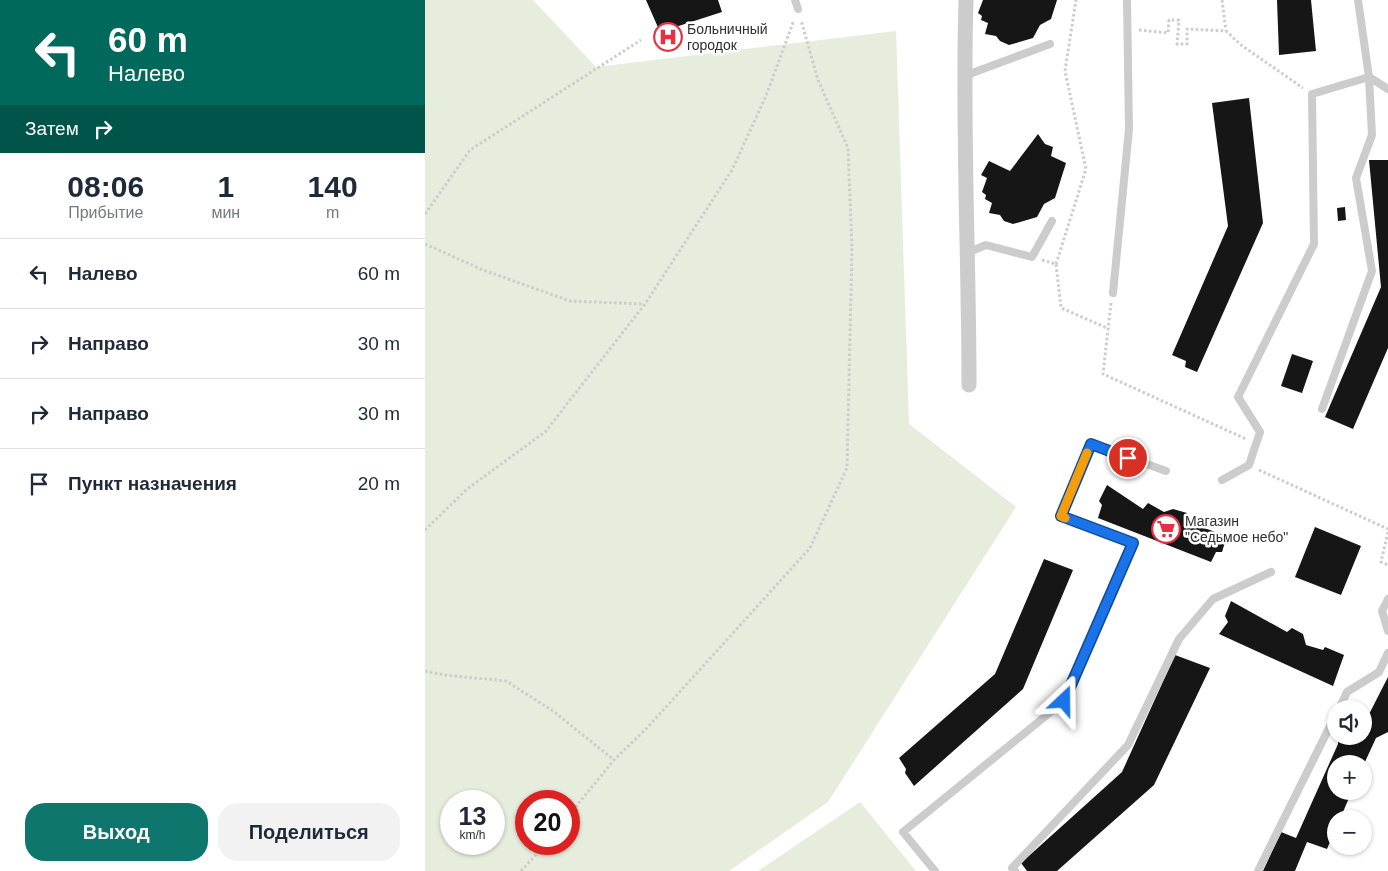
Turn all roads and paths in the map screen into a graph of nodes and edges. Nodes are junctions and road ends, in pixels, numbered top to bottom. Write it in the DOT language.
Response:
graph roads {
  1 [pos="795,0"];
  2 [pos="967,0"];
  3 [pos="1076,0"];
  4 [pos="1127,0"];
  5 [pos="1222,0"];
  6 [pos="1358,0"];
  7 [pos="798,9"];
  8 [pos="1126,28"];
  9 [pos="1226,31"];
  10 [pos="641,40"];
  11 [pos="1049,44"];
  12 [pos="964,76"];
  13 [pos="1369,77"];
  14 [pos="1388,89"];
  15 [pos="1312,94"];
  16 [pos="425,214"];
  17 [pos="1052,221"];
  18 [pos="425,244"];
  19 [pos="969,252"];
  20 [pos="1032,257"];
  21 [pos="1056,264"];
  22 [pos="1113,293"];
  23 [pos="645,304"];
  24 [pos="1109,329"];
  25 [pos="969,385"];
  26 [pos="1322,408"];
  27 [pos="1256,443"];
  28 [pos="1249,465"];
  29 [pos="1166,471"];
  30 [pos="1222,480"];
  31 [pos="425,530"];
  32 [pos="1388,530"];
  33 [pos="1388,565"];
  34 [pos="1271,572"];
  35 [pos="1388,599"];
  36 [pos="1388,630"];
  37 [pos="1388,652"];
  38 [pos="425,671"];
  39 [pos="1343,700"];
  40 [pos="1327,732"];
  41 [pos="614,760"];
  42 [pos="580,802"];
  43 [pos="536,855"];
  44 [pos="1010,870"];
  45 [pos="521,871"];
  46 [pos="935,871"];
  47 [pos="1258,871"];
  1 -- 7 [label="lane"];
  2 -- 12 [label="street"];
  3 -- 21 [label="path"];
  4 -- 8 [label="lane"];
  5 -- 9 [label="path"];
  6 -- 13 [label="lane"];
  7 -- 23 [label="path"];
  7 -- 41 [label="path"];
  8 -- 9 [label="path"];
  8 -- 22 [label="lane"];
  9 -- 15 [label="path"];
  10 -- 16 [label="path"];
  11 -- 12 [label="lane"];
  12 -- 19 [label="street"];
  13 -- 14 [label="lane"];
  13 -- 15 [label="lane"];
  13 -- 26 [label="lane"];
  15 -- 27 [label="lane"];
  17 -- 20 [label="lane"];
  18 -- 23 [label="path"];
  19 -- 20 [label="lane"];
  19 -- 25 [label="street"];
  20 -- 21 [label="path"];
  21 -- 24 [label="path"];
  22 -- 24 [label="path"];
  23 -- 31 [label="path"];
  24 -- 27 [label="path"];
  27 -- 28 [label="lane"];
  28 -- 30 [label="lane"];
  28 -- 32 [label="path"];
  29 -- 46 [label="lane"];
  32 -- 33 [label="path"];
  34 -- 44 [label="lane"];
  35 -- 36 [label="lane"];
  37 -- 39 [label="lane"];
  38 -- 41 [label="path"];
  40 -- 47 [label="lane"];
  41 -- 42 [label="path"];
  43 -- 45 [label="path"];
}
